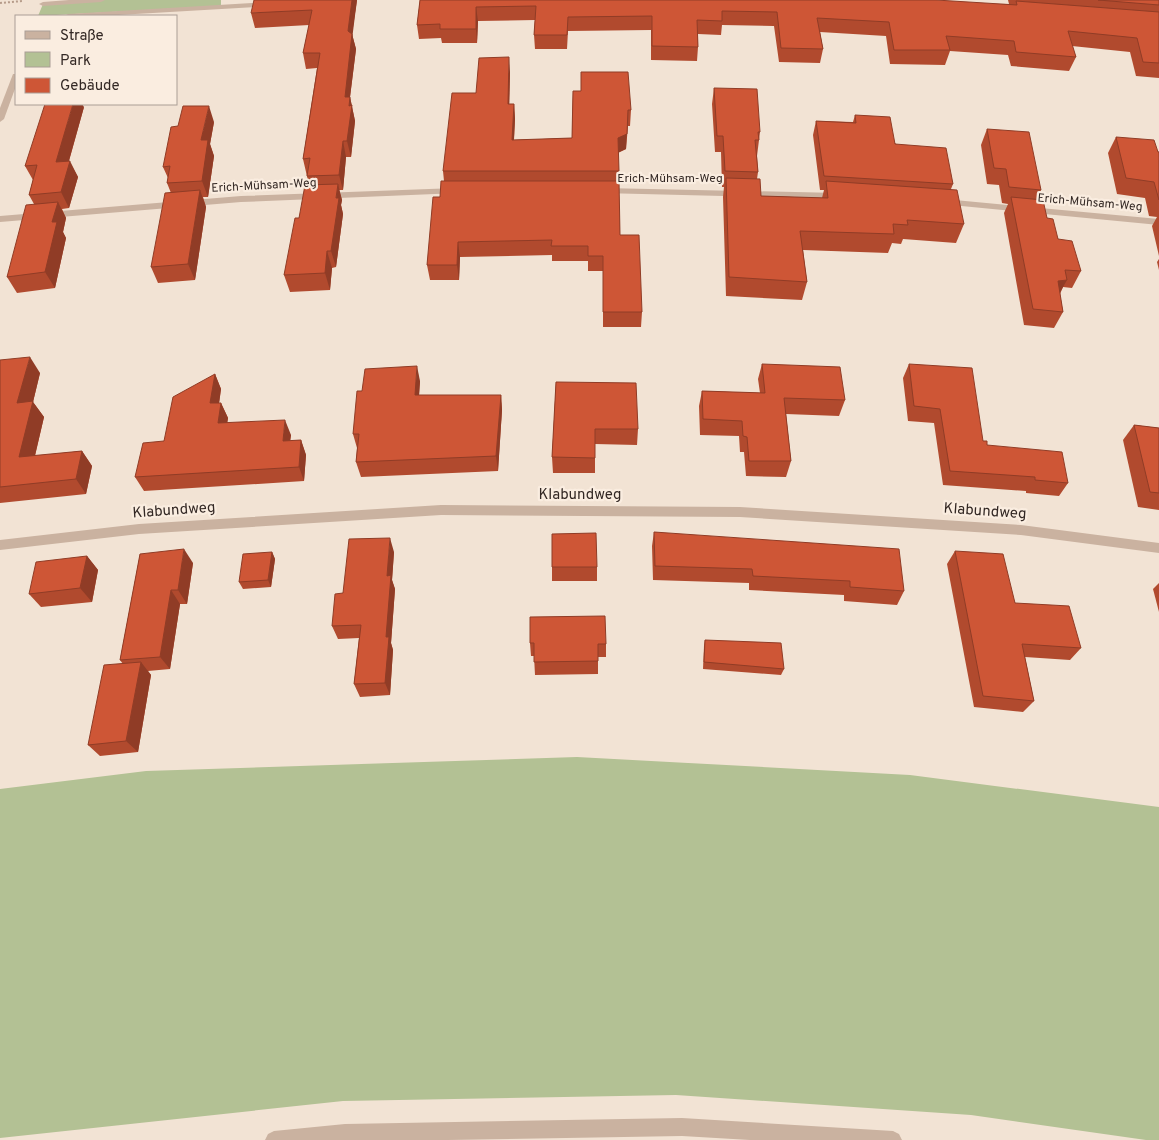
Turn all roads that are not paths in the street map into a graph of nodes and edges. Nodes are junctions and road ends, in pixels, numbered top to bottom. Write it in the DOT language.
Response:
graph roads {
  1 [pos="101,0"];
  2 [pos="221,3"];
  3 [pos="277,3"];
  4 [pos="43,5"];
  5 [pos="80,15"];
  6 [pos="15,79"];
  7 [pos="0,120"];
  8 [pos="466,191"];
  9 [pos="594,191"];
  10 [pos="853,196"];
  11 [pos="930,201"];
  12 [pos="0,219"];
  13 [pos="1159,222"];
  14 [pos="0,544"];
  15 [pos="1159,548"];
  16 [pos="274,1140"];
  17 [pos="894,1140"];
  1 -- 4 [label="street"];
  2 -- 3 [label="street"];
  2 -- 5 [label="street"];
  6 -- 7 [label="street"];
  8 -- 12 [label="street, Erich-Mühsam-Weg"];
  9 -- 10 [label="street, Erich-Mühsam-Weg"];
  11 -- 13 [label="street, Erich-Mühsam-Weg"];
  14 -- 15 [label="street, Klabundweg"];
  16 -- 17 [label="street"];
}
